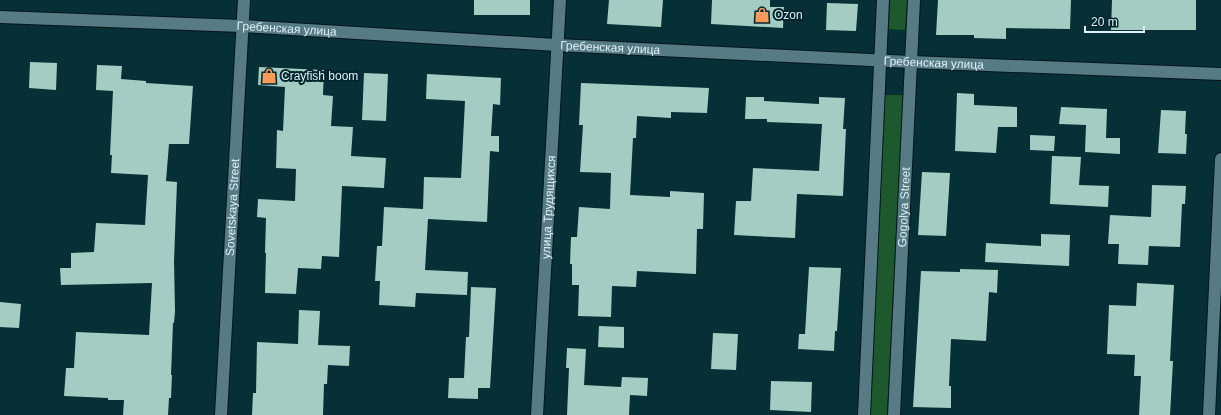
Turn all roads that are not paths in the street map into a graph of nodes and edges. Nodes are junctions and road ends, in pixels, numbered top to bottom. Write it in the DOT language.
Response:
graph roads {
  1 [pos="244,0"];
  2 [pos="560,0"];
  3 [pos="882,0"];
  4 [pos="914,0"];
  5 [pos="0,17"];
  6 [pos="242,26"];
  7 [pos="558,45"];
  8 [pos="879,60"];
  9 [pos="911,62"];
  10 [pos="1221,74"];
  11 [pos="1221,159"];
  12 [pos="221,415"];
  13 [pos="537,415"];
  14 [pos="864,415"];
  15 [pos="894,415"];
  16 [pos="1209,415"];
  1 -- 6 [label="street, Sovetskaya Street"];
  2 -- 7 [label="street, улица Трудящихся"];
  3 -- 8 [label="street"];
  4 -- 9 [label="street, Gogolya Street"];
  5 -- 6 [label="street, Гребенская улица"];
  6 -- 7 [label="street, Гребенская улица"];
  6 -- 12 [label="street, Sovetskaya Street"];
  7 -- 8 [label="street, Гребенская улица"];
  7 -- 13 [label="street, улица Трудящихся"];
  8 -- 9 [label="street, Гребенская улица"];
  8 -- 14 [label="street"];
  9 -- 10 [label="street, Гребенская улица"];
  9 -- 15 [label="street, Gogolya Street"];
  11 -- 16 [label="street"];
}
